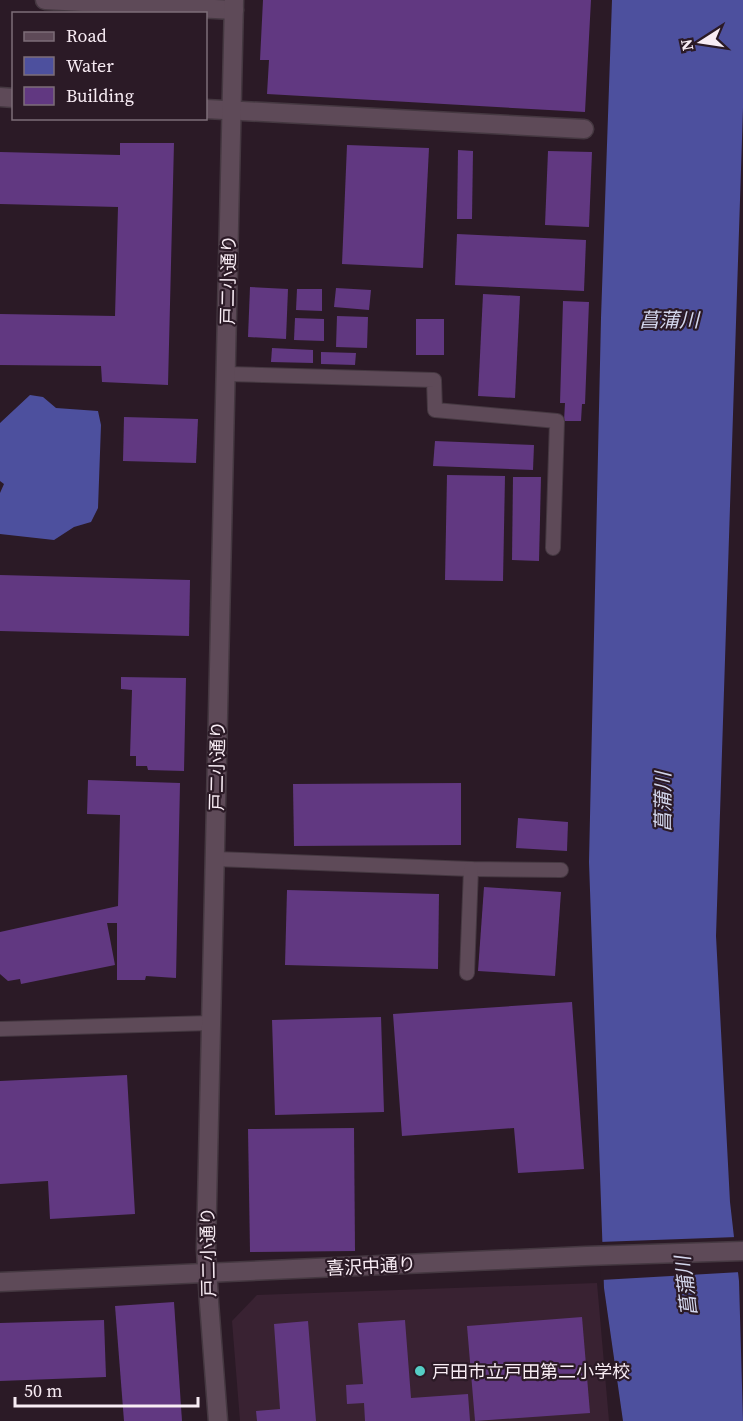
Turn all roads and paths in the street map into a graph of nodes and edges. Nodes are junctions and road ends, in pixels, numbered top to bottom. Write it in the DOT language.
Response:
graph roads {
  1 [pos="45,0"];
  2 [pos="234,5"];
  3 [pos="207,109"];
  4 [pos="232,111"];
  5 [pos="584,129"];
  6 [pos="226,374"];
  7 [pos="553,548"];
  8 [pos="215,859"];
  9 [pos="471,869"];
  10 [pos="561,870"];
  11 [pos="467,973"];
  12 [pos="211,1023"];
  13 [pos="0,1029"];
  14 [pos="743,1251"];
  15 [pos="207,1274"];
  16 [pos="0,1282"];
  17 [pos="218,1421"];
  1 -- 2 [label="street"];
  2 -- 4 [label="street, 戸二小通り"];
  3 -- 4 [label="street"];
  4 -- 5 [label="street"];
  4 -- 6 [label="street, 戸二小通り"];
  6 -- 7 [label="lane"];
  6 -- 8 [label="street, 戸二小通り"];
  8 -- 9 [label="lane"];
  8 -- 12 [label="street, 戸二小通り"];
  9 -- 10 [label="lane"];
  9 -- 11 [label="lane"];
  12 -- 13 [label="lane"];
  12 -- 15 [label="street, 戸二小通り"];
  14 -- 15 [label="street, 喜沢中通り"];
  15 -- 16 [label="street, 喜沢中通り"];
  15 -- 17 [label="street, 戸二小通り"];
}
